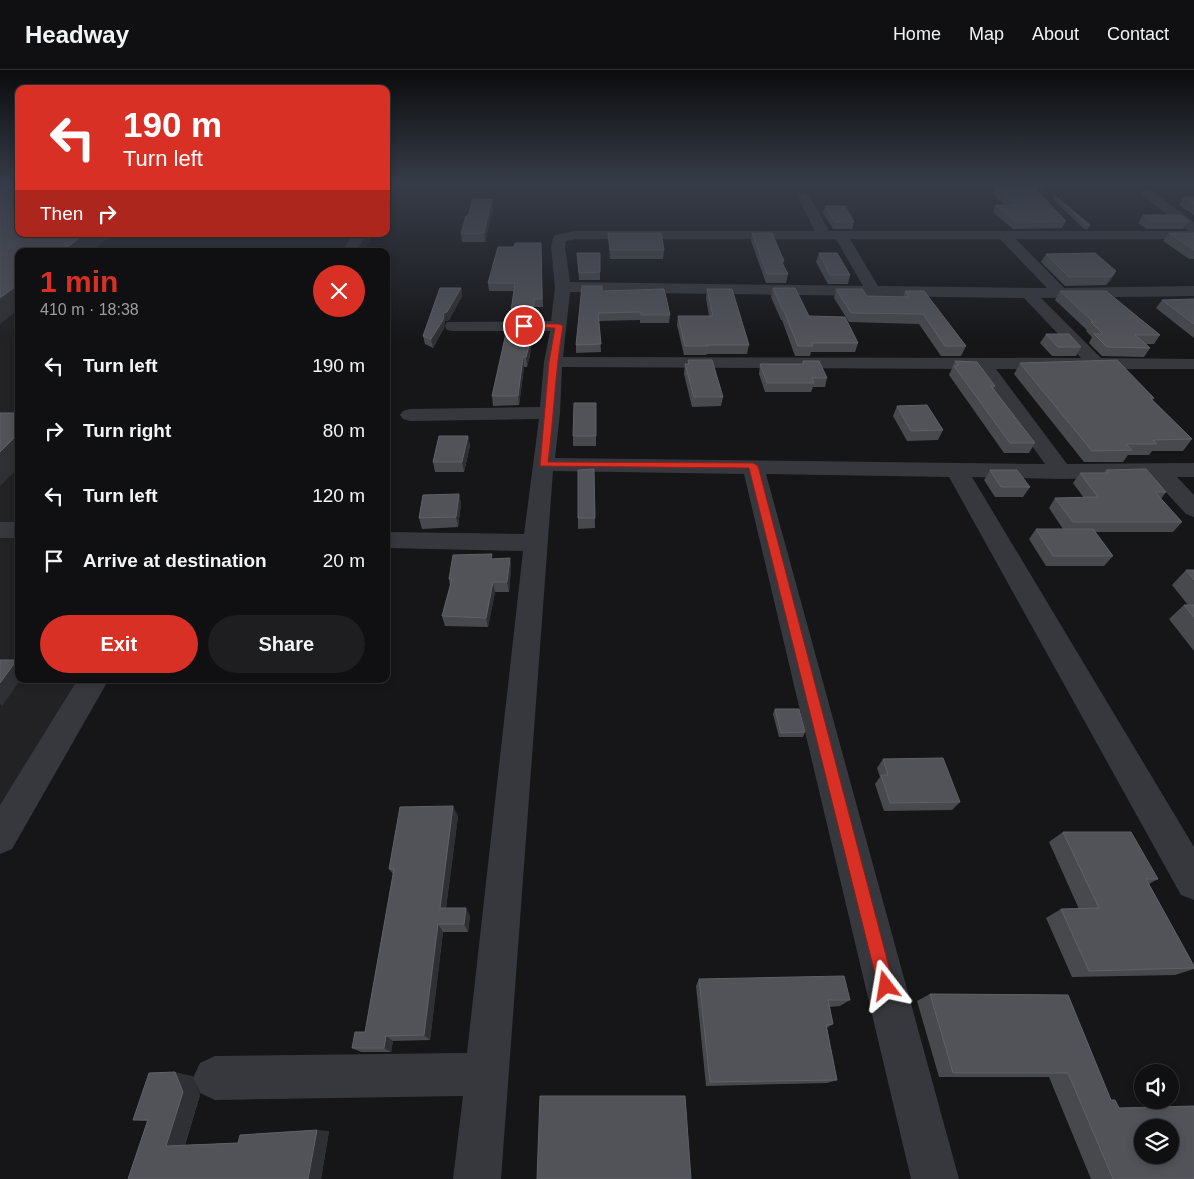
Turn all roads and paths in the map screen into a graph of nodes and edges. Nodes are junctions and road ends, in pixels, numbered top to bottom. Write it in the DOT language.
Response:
graph roads {
  1 [pos="358,237"];
  2 [pos="563,237"];
  3 [pos="842,237"];
  4 [pos="1006,237"];
  5 [pos="351,248"];
  6 [pos="563,287"];
  7 [pos="874,292"];
  8 [pos="1059,292"];
  9 [pos="1194,292"];
  10 [pos="1028,293"];
  11 [pos="453,326"];
  12 [pos="559,326"];
  13 [pos="553,362"];
  14 [pos="1096,364"];
  15 [pos="1194,364"];
  16 [pos="984,365"];
  17 [pos="550,413"];
  18 [pos="410,415"];
  19 [pos="543,464"];
  20 [pos="753,466"];
  21 [pos="956,469"];
  22 [pos="1194,470"];
  23 [pos="1159,471"];
  24 [pos="1062,472"];
  25 [pos="1194,509"];
  26 [pos="0,530"];
  27 [pos="15,530"];
  28 [pos="390,540"];
  29 [pos="537,543"];
  30 [pos="92,683"];
  31 [pos="0,837"];
  32 [pos="1194,882"];
  33 [pos="487,1074"];
  34 [pos="215,1078"];
  35 [pos="477,1179"];
  36 [pos="936,1179"];
  1 -- 5 [label="street"];
  2 -- 6 [label="street"];
  3 -- 7 [label="street"];
  4 -- 8 [label="street"];
  6 -- 7 [label="street"];
  6 -- 12 [label="street"];
  7 -- 10 [label="street"];
  8 -- 9 [label="street"];
  8 -- 10 [label="street"];
  10 -- 14 [label="street"];
  11 -- 12 [label="street"];
  12 -- 13 [label="street"];
  13 -- 16 [label="street"];
  13 -- 17 [label="street"];
  14 -- 15 [label="street"];
  14 -- 16 [label="street"];
  16 -- 24 [label="street"];
  17 -- 18 [label="street"];
  17 -- 19 [label="street"];
  19 -- 20 [label="street"];
  19 -- 29 [label="street"];
  20 -- 21 [label="street"];
  20 -- 36 [label="street"];
  21 -- 24 [label="street"];
  21 -- 32 [label="street"];
  22 -- 23 [label="street"];
  23 -- 24 [label="street"];
  23 -- 25 [label="street"];
  26 -- 27 [label="street"];
  28 -- 29 [label="street"];
  29 -- 33 [label="street"];
  30 -- 31 [label="street"];
  33 -- 34 [label="street"];
  33 -- 35 [label="street"];
}
